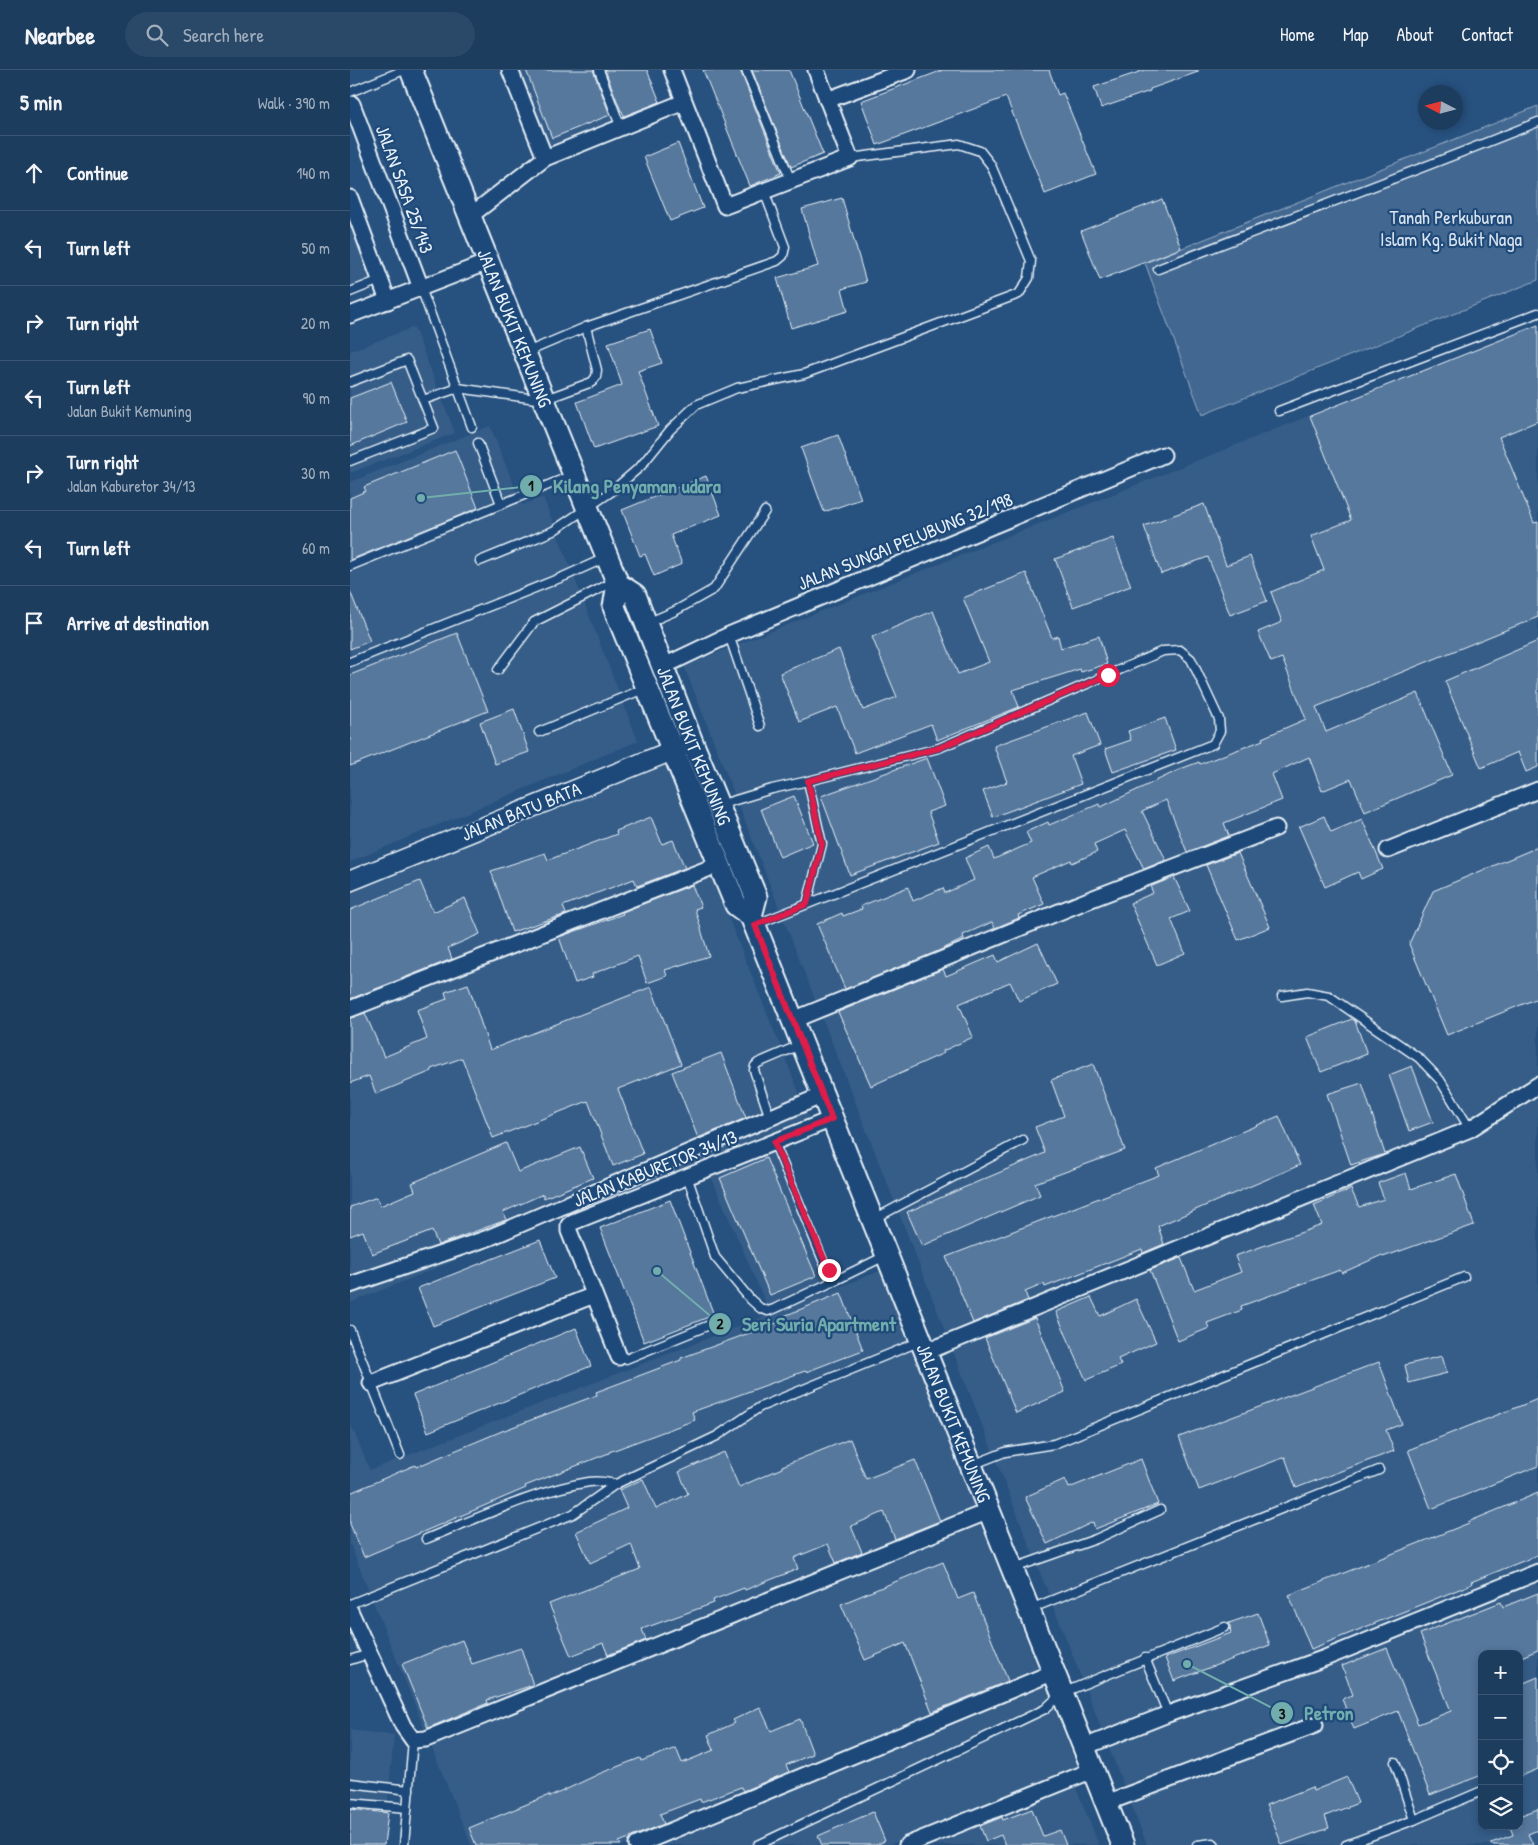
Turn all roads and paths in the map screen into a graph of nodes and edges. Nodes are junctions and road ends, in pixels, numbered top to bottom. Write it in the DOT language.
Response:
graph roads {
  1 [pos="510,70"];
  2 [pos="599,70"];
  3 [pos="672,70"];
  4 [pos="746,70"];
  5 [pos="816,70"];
  6 [pos="908,70"];
  7 [pos="413,71"];
  8 [pos="351,98"];
  9 [pos="827,100"];
  10 [pos="684,102"];
  11 [pos="1538,122"];
  12 [pos="621,128"];
  13 [pos="545,158"];
  14 [pos="850,158"];
  15 [pos="791,181"];
  16 [pos="764,191"];
  17 [pos="350,198"];
  18 [pos="470,216"];
  19 [pos="488,262"];
  20 [pos="1158,269"];
  21 [pos="380,280"];
  22 [pos="421,288"];
  23 [pos="350,292"];
  24 [pos="388,301"];
  25 [pos="1538,313"];
  26 [pos="350,315"];
  27 [pos="586,327"];
  28 [pos="525,353"];
  29 [pos="350,382"];
  30 [pos="458,388"];
  31 [pos="423,400"];
  32 [pos="544,400"];
  33 [pos="1279,411"];
  34 [pos="472,427"];
  35 [pos="478,442"];
  36 [pos="1163,455"];
  37 [pos="350,461"];
  38 [pos="573,475"];
  39 [pos="501,504"];
  40 [pos="587,508"];
  41 [pos="765,511"];
  42 [pos="607,558"];
  43 [pos="480,561"];
  44 [pos="350,566"];
  45 [pos="617,582"];
  46 [pos="646,623"];
  47 [pos="729,635"];
  48 [pos="350,662"];
  49 [pos="664,666"];
  50 [pos="498,670"];
  51 [pos="648,688"];
  52 [pos="760,726"];
  53 [pos="540,732"];
  54 [pos="683,746"];
  55 [pos="808,781"];
  56 [pos="1538,790"];
  57 [pos="719,805"];
  58 [pos="1276,828"];
  59 [pos="1388,850"];
  60 [pos="720,864"];
  61 [pos="350,881"];
  62 [pos="807,904"];
  63 [pos="753,920"];
  64 [pos="1282,996"];
  65 [pos="350,1009"];
  66 [pos="793,1020"];
  67 [pos="802,1044"];
  68 [pos="1538,1085"];
  69 [pos="823,1096"];
  70 [pos="770,1118"];
  71 [pos="832,1119"];
  72 [pos="1470,1129"];
  73 [pos="1023,1140"];
  74 [pos="774,1142"];
  75 [pos="687,1176"];
  76 [pos="872,1220"];
  77 [pos="887,1255"];
  78 [pos="1464,1277"];
  79 [pos="832,1282"];
  80 [pos="350,1285"];
  81 [pos="594,1295"];
  82 [pos="707,1326"];
  83 [pos="350,1330"];
  84 [pos="923,1346"];
  85 [pos="619,1357"];
  86 [pos="371,1383"];
  87 [pos="400,1455"];
  88 [pos="971,1466"];
  89 [pos="1379,1470"];
  90 [pos="616,1484"];
  91 [pos="1160,1510"];
  92 [pos="989,1511"];
  93 [pos="426,1539"];
  94 [pos="1012,1568"];
  95 [pos="1538,1572"];
  96 [pos="350,1604"];
  97 [pos="1029,1610"];
  98 [pos="350,1611"];
  99 [pos="1225,1627"];
  100 [pos="369,1654"];
  101 [pos="1145,1658"];
  102 [pos="350,1660"];
  103 [pos="1054,1672"];
  104 [pos="1062,1693"];
  105 [pos="1168,1714"];
  106 [pos="1315,1725"];
  107 [pos="413,1740"];
  108 [pos="1084,1747"];
  109 [pos="1395,1762"];
  110 [pos="1093,1770"];
  111 [pos="350,1783"];
  112 [pos="409,1790"];
  113 [pos="1478,1792"];
  114 [pos="350,1803"];
  115 [pos="1106,1803"];
  116 [pos="407,1808"];
  117 [pos="1414,1820"];
  118 [pos="404,1845"];
  119 [pos="637,1845"];
  120 [pos="758,1845"];
  121 [pos="908,1845"];
  122 [pos="1123,1845"];
  123 [pos="1196,1845"];
  124 [pos="1215,1845"];
  125 [pos="1346,1845"];
  1 -- 13 [label="street"];
  2 -- 12 [label="lane"];
  3 -- 10 [label="street"];
  4 -- 15 [label="lane"];
  5 -- 9 [label="street"];
  6 -- 9 [label="street"];
  7 -- 8 [label="lane"];
  7 -- 18 [label="main road, JALAN BUKIT KEMUNING"];
  8 -- 22 [label="street, JALAN SASA 25/143"];
  9 -- 14 [label="street"];
  10 -- 12 [label="street"];
  10 -- 16 [label="street"];
  11 -- 20 [label="lane"];
  12 -- 13 [label="street"];
  13 -- 18 [label="street"];
  14 -- 15 [label="street"];
  14 -- 40 [label="lane"];
  15 -- 16 [label="street"];
  16 -- 27 [label="lane"];
  17 -- 21 [label="street"];
  18 -- 19 [label="main road, JALAN BUKIT KEMUNING"];
  19 -- 22 [label="street"];
  19 -- 28 [label="main road, JALAN BUKIT KEMUNING"];
  21 -- 23 [label="lane"];
  21 -- 24 [label="street"];
  22 -- 24 [label="street"];
  22 -- 30 [label="lane"];
  24 -- 26 [label="street"];
  25 -- 33 [label="lane"];
  27 -- 28 [label="lane"];
  27 -- 32 [label="lane"];
  28 -- 32 [label="main road, JALAN BUKIT KEMUNING"];
  29 -- 31 [label="lane"];
  30 -- 31 [label="lane"];
  30 -- 32 [label="lane"];
  30 -- 34 [label="lane"];
  31 -- 37 [label="lane"];
  32 -- 38 [label="main road, JALAN BUKIT KEMUNING"];
  35 -- 39 [label="lane"];
  36 -- 47 [label="street, JALAN SUNGAI PELUBUNG 32/198"];
  38 -- 39 [label="lane"];
  38 -- 40 [label="main road, JALAN BUKIT KEMUNING"];
  39 -- 44 [label="lane"];
  40 -- 42 [label="main road, JALAN BUKIT KEMUNING"];
  40 -- 43 [label="lane"];
  41 -- 46 [label="lane"];
  42 -- 45 [label="main road, JALAN BUKIT KEMUNING"];
  42 -- 48 [label="lane"];
  45 -- 46 [label="main road, JALAN BUKIT KEMUNING"];
  45 -- 50 [label="lane"];
  45 -- 51 [label="main road, JALAN BUKIT KEMUNING"];
  46 -- 49 [label="main road, JALAN BUKIT KEMUNING"];
  47 -- 49 [label="street, JALAN SUNGAI PELUBUNG 32/198"];
  47 -- 52 [label="lane"];
  49 -- 54 [label="main road, JALAN BUKIT KEMUNING"];
  51 -- 53 [label="lane"];
  51 -- 54 [label="main road, JALAN BUKIT KEMUNING"];
  54 -- 57 [label="main road, JALAN BUKIT KEMUNING"];
  54 -- 60 [label="main road, JALAN BUKIT KEMUNING"];
  54 -- 61 [label="street, JALAN BATU BATA"];
  55 -- 57 [label="lane"];
  55 -- 62 [label="lane"];
  55 -- 62 [label="lane"];
  56 -- 59 [label="street"];
  57 -- 63 [label="main road, JALAN BUKIT KEMUNING"];
  58 -- 66 [label="street"];
  60 -- 63 [label="main road, JALAN BUKIT KEMUNING"];
  60 -- 65 [label="street"];
  62 -- 63 [label="lane"];
  63 -- 66 [label="main road, JALAN BUKIT KEMUNING"];
  64 -- 72 [label="lane"];
  66 -- 67 [label="main road, JALAN BUKIT KEMUNING"];
  67 -- 69 [label="main road, JALAN BUKIT KEMUNING"];
  67 -- 70 [label="lane"];
  68 -- 72 [label="street"];
  69 -- 70 [label="street"];
  69 -- 71 [label="main road, JALAN BUKIT KEMUNING"];
  70 -- 80 [label="street"];
  71 -- 74 [label="street, JALAN KABURETOR 34/13"];
  71 -- 76 [label="main road, JALAN BUKIT KEMUNING"];
  72 -- 84 [label="street"];
  73 -- 76 [label="lane"];
  74 -- 75 [label="street, JALAN KABURETOR 34/13"];
  74 -- 79 [label="lane"];
  75 -- 79 [label="lane"];
  75 -- 81 [label="street, JALAN KABURETOR 34/13"];
  76 -- 77 [label="main road, JALAN BUKIT KEMUNING"];
  77 -- 79 [label="lane"];
  77 -- 84 [label="main road, JALAN BUKIT KEMUNING"];
  78 -- 88 [label="lane"];
  81 -- 85 [label="street, JALAN KABURETOR 34/13"];
  81 -- 86 [label="street"];
  82 -- 85 [label="lane"];
  83 -- 86 [label="lane"];
  84 -- 88 [label="main road, JALAN BUKIT KEMUNING"];
  84 -- 90 [label="lane"];
  86 -- 87 [label="lane"];
  88 -- 92 [label="main road, JALAN BUKIT KEMUNING"];
  89 -- 97 [label="lane"];
  90 -- 93 [label="lane"];
  90 -- 96 [label="lane"];
  91 -- 94 [label="lane"];
  92 -- 94 [label="main road, JALAN BUKIT KEMUNING"];
  92 -- 107 [label="street"];
  94 -- 97 [label="main road, JALAN BUKIT KEMUNING"];
  95 -- 105 [label="street"];
  97 -- 103 [label="main road, JALAN BUKIT KEMUNING"];
  98 -- 100 [label="street"];
  99 -- 101 [label="lane"];
  100 -- 102 [label="lane"];
  100 -- 107 [label="street"];
  101 -- 104 [label="lane"];
  101 -- 105 [label="lane"];
  103 -- 104 [label="main road, JALAN BUKIT KEMUNING"];
  103 -- 119 [label="street"];
  104 -- 108 [label="main road, JALAN BUKIT KEMUNING"];
  104 -- 120 [label="lane"];
  105 -- 108 [label="street"];
  106 -- 115 [label="street"];
  107 -- 112 [label="lane"];
  108 -- 110 [label="main road, JALAN BUKIT KEMUNING"];
  109 -- 117 [label="lane"];
  110 -- 115 [label="main road, JALAN BUKIT KEMUNING"];
  110 -- 121 [label="street"];
  111 -- 112 [label="lane"];
  112 -- 116 [label="lane"];
  113 -- 117 [label="lane"];
  114 -- 116 [label="lane"];
  115 -- 122 [label="main road, JALAN BUKIT KEMUNING"];
  116 -- 118 [label="lane"];
  117 -- 125 [label="lane"];
  123 -- 124 [label="lane"];
}
